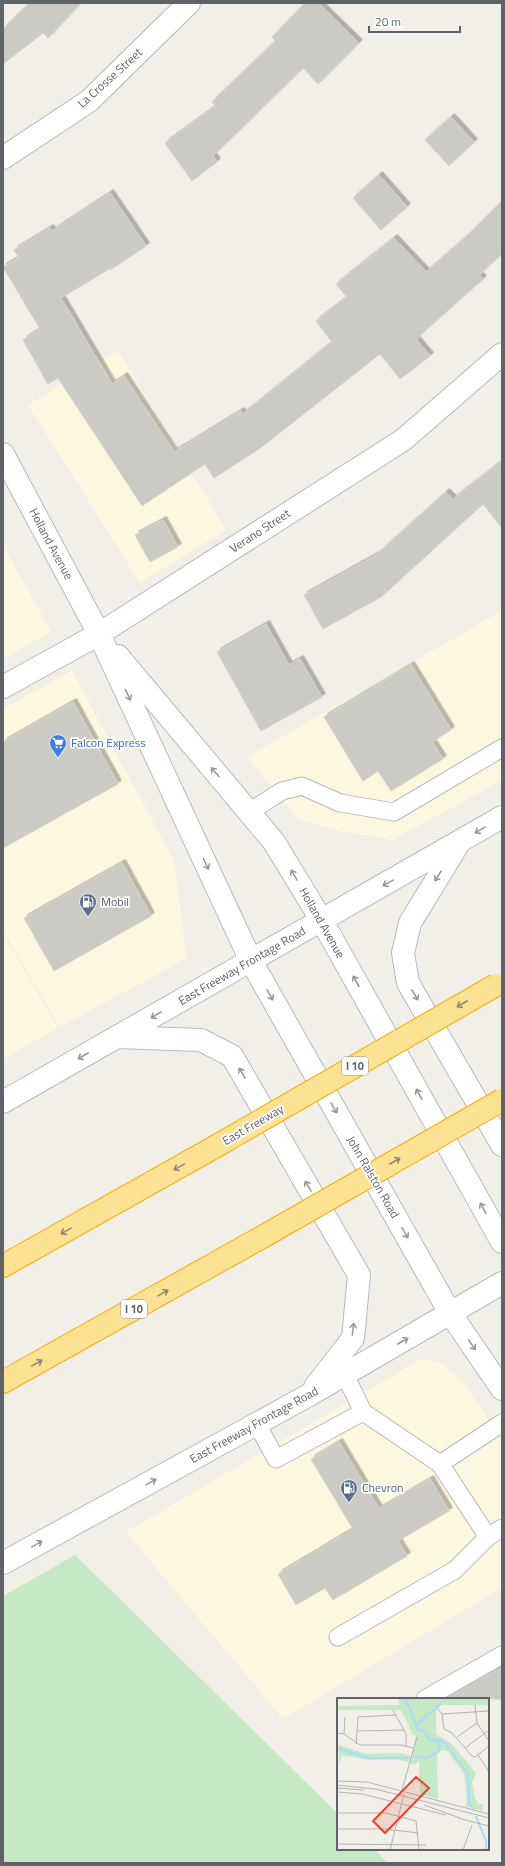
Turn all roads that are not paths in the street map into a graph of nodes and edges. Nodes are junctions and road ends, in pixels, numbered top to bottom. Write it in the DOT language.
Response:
graph roads {
  1 [pos="189,3"];
  2 [pos="3,158"];
  3 [pos="502,354"];
  4 [pos="3,454"];
  5 [pos="99,634"];
  6 [pos="3,687"];
  7 [pos="502,748"];
  8 [pos="249,812"];
  9 [pos="502,818"];
  10 [pos="458,843"];
  11 [pos="322,921"];
  12 [pos="251,961"];
  13 [pos="499,983"];
  14 [pos="117,1037"];
  15 [pos="502,1100"];
  16 [pos="3,1102"];
  17 [pos="502,1145"];
  18 [pos="502,1242"];
  19 [pos="3,1266"];
  20 [pos="502,1283"];
  21 [pos="450,1313"];
  22 [pos="341,1366"];
  23 [pos="3,1382"];
  24 [pos="502,1388"];
  25 [pos="363,1412"];
  26 [pos="502,1423"];
  27 [pos="257,1424"];
  28 [pos="440,1464"];
  29 [pos="495,1532"];
  30 [pos="3,1563"];
  31 [pos="338,1637"];
  32 [pos="502,1655"];
  33 [pos="427,1698"];
  1 -- 2 [label="main road, La Crosse Street"];
  3 -- 5 [label="main road, Verano Street"];
  4 -- 5 [label="main road, Holland Avenue"];
  5 -- 6 [label="main road, Verano Street"];
  8 -- 5 [label="main road, Holland Avenue, one-way"];
  5 -- 12 [label="main road, Holland Avenue, one-way"];
  7 -- 8 [label="lane"];
  11 -- 8 [label="main road, Holland Avenue, one-way"];
  9 -- 10 [label="main road, East Freeway Frontage Road, one-way"];
  10 -- 11 [label="main road, East Freeway Frontage Road, one-way"];
  10 -- 17 [label="main road, one-way"];
  11 -- 12 [label="main road, East Freeway Frontage Road"];
  18 -- 11 [label="main road, Holland Avenue, one-way"];
  12 -- 14 [label="main road, East Freeway Frontage Road, one-way"];
  12 -- 21 [label="main road, John Ralston Road, one-way"];
  13 -- 19 [label="highway, East Freeway / I 10, one-way, bridge"];
  14 -- 16 [label="main road, East Freeway Frontage Road, one-way"];
  22 -- 14 [label="main road, one-way"];
  23 -- 15 [label="highway, I 10, one-way, bridge"];
  20 -- 21 [label="main road"];
  22 -- 21 [label="main road, one-way"];
  21 -- 24 [label="main road, John Ralston Road, one-way"];
  22 -- 25 [label="lane"];
  22 -- 27 [label="main road, East Freeway Frontage Road"];
  25 -- 27 [label="lane"];
  25 -- 28 [label="lane"];
  26 -- 28 [label="lane"];
  30 -- 27 [label="main road, East Freeway Frontage Road, one-way"];
  28 -- 29 [label="lane"];
  29 -- 31 [label="lane"];
  32 -- 33 [label="lane"];
}
